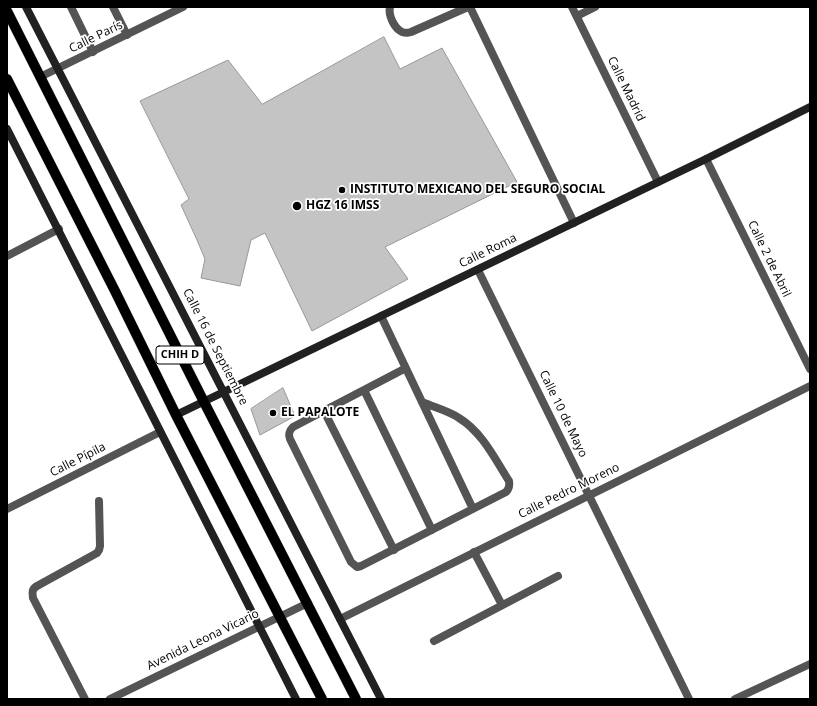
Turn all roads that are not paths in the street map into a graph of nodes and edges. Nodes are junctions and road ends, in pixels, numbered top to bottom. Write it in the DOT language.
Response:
graph roads {
  1 [pos="26,7"];
  2 [pos="71,7"];
  3 [pos="113,7"];
  4 [pos="183,7"];
  5 [pos="390,7"];
  6 [pos="469,7"];
  7 [pos="572,7"];
  8 [pos="595,7"];
  9 [pos="7,11"];
  10 [pos="577,16"];
  11 [pos="127,35"];
  12 [pos="93,52"];
  13 [pos="57,69"];
  14 [pos="40,77"];
  15 [pos="7,79"];
  16 [pos="810,107"];
  17 [pos="7,128"];
  18 [pos="706,159"];
  19 [pos="658,182"];
  20 [pos="574,223"];
  21 [pos="59,229"];
  22 [pos="7,256"];
  23 [pos="478,270"];
  24 [pos="381,316"];
  25 [pos="406,368"];
  26 [pos="810,369"];
  27 [pos="810,386"];
  28 [pos="364,390"];
  29 [pos="223,392"];
  30 [pos="204,402"];
  31 [pos="422,402"];
  32 [pos="324,411"];
  33 [pos="176,415"];
  34 [pos="160,432"];
  35 [pos="589,495"];
  36 [pos="99,501"];
  37 [pos="7,509"];
  38 [pos="473,509"];
  39 [pos="432,530"];
  40 [pos="394,550"];
  41 [pos="474,552"];
  42 [pos="558,576"];
  43 [pos="308,603"];
  44 [pos="502,605"];
  45 [pos="280,617"];
  46 [pos="340,619"];
  47 [pos="259,626"];
  48 [pos="434,641"];
  49 [pos="810,664"];
  50 [pos="85,699"];
  51 [pos="110,699"];
  52 [pos="296,699"];
  53 [pos="322,699"];
  54 [pos="356,699"];
  55 [pos="381,699"];
  56 [pos="689,699"];
  57 [pos="734,699"];
  1 -- 13 [label="street, Calle 16 de Septiembre"];
  2 -- 12 [label="street"];
  3 -- 11 [label="street"];
  4 -- 11 [label="street, Calle París"];
  5 -- 6 [label="street"];
  6 -- 20 [label="street"];
  7 -- 10 [label="street, Calle Madrid"];
  8 -- 10 [label="street"];
  9 -- 14 [label="main road, CHIH D"];
  10 -- 19 [label="street, Calle Madrid"];
  11 -- 12 [label="street, Calle París"];
  12 -- 13 [label="street, Calle París"];
  13 -- 14 [label="street, Calle París"];
  13 -- 29 [label="street, Calle 16 de Septiembre"];
  14 -- 30 [label="main road, CHIH D"];
  15 -- 33 [label="main road, CHIH D"];
  16 -- 18 [label="street, Calle Roma"];
  17 -- 21 [label="street"];
  18 -- 19 [label="street, Calle Roma"];
  18 -- 26 [label="street, Calle 2 de Abril"];
  19 -- 20 [label="street, Calle Roma"];
  20 -- 23 [label="street, Calle Roma"];
  21 -- 22 [label="street"];
  21 -- 34 [label="street"];
  23 -- 24 [label="street, Calle Roma"];
  23 -- 35 [label="street, Calle 10 de Mayo"];
  24 -- 25 [label="street"];
  24 -- 29 [label="street, Calle Roma"];
  25 -- 28 [label="street"];
  25 -- 31 [label="street"];
  27 -- 35 [label="street, Calle Pedro Moreno"];
  28 -- 32 [label="street"];
  28 -- 39 [label="street"];
  29 -- 30 [label="street, Calle Roma"];
  29 -- 46 [label="street, Calle 16 de Septiembre"];
  30 -- 33 [label="street, Calle Roma"];
  30 -- 43 [label="main road, CHIH D"];
  31 -- 38 [label="street"];
  31 -- 38 [label="street"];
  32 -- 40 [label="street"];
  32 -- 40 [label="street"];
  33 -- 45 [label="main road, CHIH D"];
  34 -- 37 [label="street, Calle Pípila"];
  34 -- 47 [label="street"];
  35 -- 41 [label="street, Calle Pedro Moreno"];
  35 -- 56 [label="street, Calle 10 de Mayo"];
  36 -- 50 [label="street"];
  38 -- 39 [label="street"];
  39 -- 40 [label="street"];
  41 -- 44 [label="street"];
  41 -- 46 [label="street, Calle Pedro Moreno"];
  42 -- 44 [label="street"];
  43 -- 45 [label="street, Avenida Leona Vicario"];
  43 -- 54 [label="main road, CHIH D"];
  44 -- 48 [label="street"];
  45 -- 47 [label="street, Avenida Leona Vicario"];
  45 -- 53 [label="main road, CHIH D"];
  46 -- 55 [label="street, Calle 16 de Septiembre"];
  47 -- 51 [label="street, Avenida Leona Vicario"];
  47 -- 52 [label="street"];
  49 -- 57 [label="street"];
}
